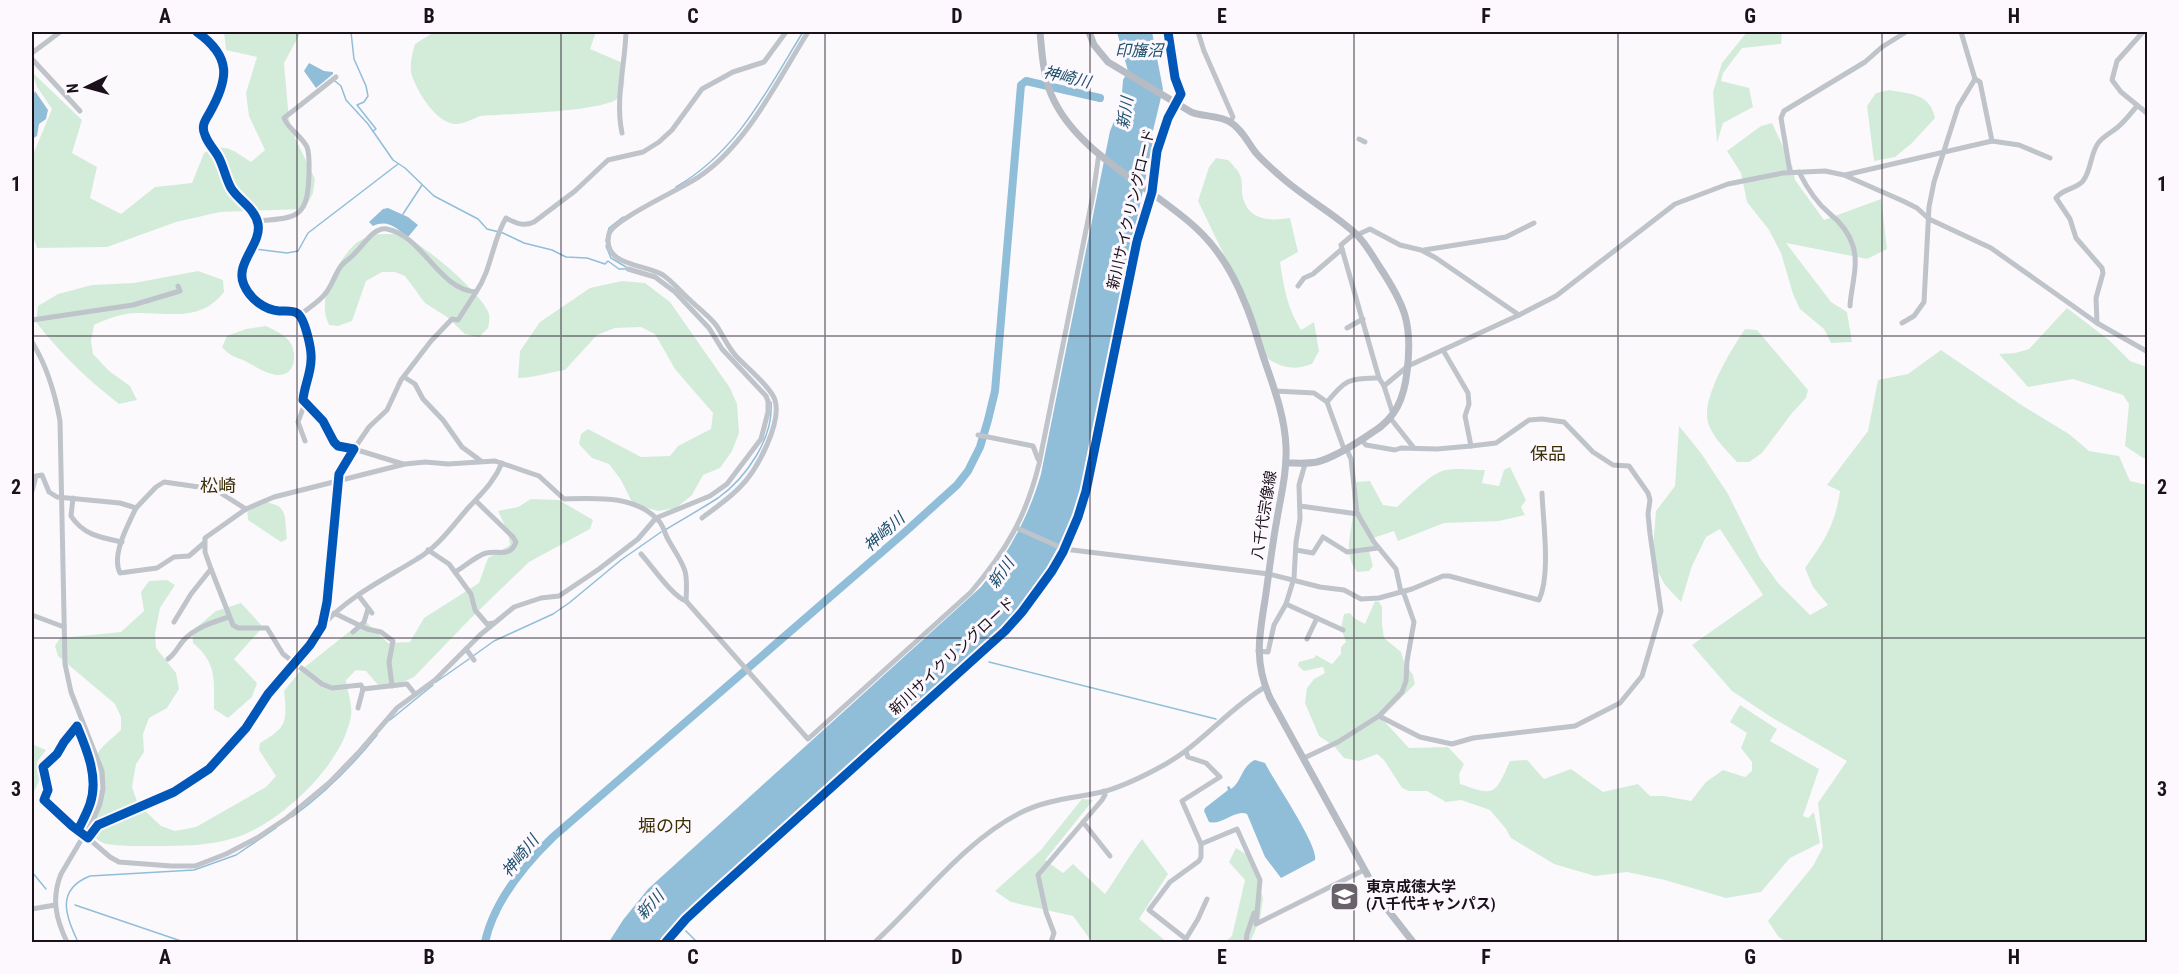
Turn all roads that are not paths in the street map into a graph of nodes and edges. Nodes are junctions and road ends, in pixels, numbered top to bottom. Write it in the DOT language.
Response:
graph roads {
  1 [pos="60,32"];
  2 [pos="197,32"];
  3 [pos="626,32"];
  4 [pos="786,32"];
  5 [pos="808,32"];
  6 [pos="1040,32"];
  7 [pos="1089,32"];
  8 [pos="1198,32"];
  9 [pos="1906,32"];
  10 [pos="1961,32"];
  11 [pos="2143,32"];
  12 [pos="32,53"];
  13 [pos="32,59"];
  14 [pos="336,77"];
  15 [pos="1975,79"];
  16 [pos="2137,106"];
  17 [pos="80,111"];
  18 [pos="2148,114"];
  19 [pos="1230,122"];
  20 [pos="622,133"];
  21 [pos="1992,141"];
  22 [pos="1943,152"];
  23 [pos="1099,153"];
  24 [pos="2050,158"];
  25 [pos="1790,172"];
  26 [pos="1799,172"];
  27 [pos="1844,175"];
  28 [pos="1929,219"];
  29 [pos="257,221"];
  30 [pos="1534,223"];
  31 [pos="1356,234"];
  32 [pos="1341,249"];
  33 [pos="1422,250"];
  34 [pos="628,269"];
  35 [pos="178,286"];
  36 [pos="1299,286"];
  37 [pos="476,292"];
  38 [pos="1850,306"];
  39 [pos="300,315"];
  40 [pos="1519,315"];
  41 [pos="1363,319"];
  42 [pos="32,320"];
  43 [pos="1902,323"];
  44 [pos="2097,323"];
  45 [pos="1347,328"];
  46 [pos="32,342"];
  47 [pos="1443,350"];
  48 [pos="2148,352"];
  49 [pos="1408,366"];
  50 [pos="404,377"];
  51 [pos="1379,378"];
  52 [pos="1384,386"];
  53 [pos="1275,391"];
  54 [pos="769,396"];
  55 [pos="1327,402"];
  56 [pos="305,403"];
  57 [pos="1392,417"];
  58 [pos="978,435"];
  59 [pos="1361,440"];
  60 [pos="305,441"];
  61 [pos="1471,446"];
  62 [pos="1345,448"];
  63 [pos="1414,448"];
  64 [pos="354,449"];
  65 [pos="482,460"];
  66 [pos="502,463"];
  67 [pos="1286,463"];
  68 [pos="405,464"];
  69 [pos="1039,464"];
  70 [pos="1305,464"];
  71 [pos="34,474"];
  72 [pos="338,481"];
  73 [pos="32,491"];
  74 [pos="1542,493"];
  75 [pos="62,496"];
  76 [pos="73,498"];
  77 [pos="476,501"];
  78 [pos="1300,506"];
  79 [pos="136,508"];
  80 [pos="246,509"];
  81 [pos="1358,514"];
  82 [pos="656,518"];
  83 [pos="702,518"];
  84 [pos="1017,528"];
  85 [pos="122,542"];
  86 [pos="204,543"];
  87 [pos="1378,548"];
  88 [pos="428,550"];
  89 [pos="1296,550"];
  90 [pos="641,554"];
  91 [pos="211,569"];
  92 [pos="455,572"];
  93 [pos="1269,574"];
  94 [pos="1293,580"];
  95 [pos="1402,591"];
  96 [pos="359,596"];
  97 [pos="686,601"];
  98 [pos="1286,604"];
  99 [pos="334,613"];
  100 [pos="32,615"];
  101 [pos="229,617"];
  102 [pos="1317,618"];
  103 [pos="174,622"];
  104 [pos="496,623"];
  105 [pos="322,626"];
  106 [pos="360,626"];
  107 [pos="64,627"];
  108 [pos="1343,630"];
  109 [pos="353,632"];
  110 [pos="1307,639"];
  111 [pos="1258,651"];
  112 [pos="168,659"];
  113 [pos="294,664"];
  114 [pos="392,686"];
  115 [pos="1266,687"];
  116 [pos="363,689"];
  117 [pos="415,694"];
  118 [pos="358,708"];
  119 [pos="1379,716"];
  120 [pos="1186,752"];
  121 [pos="1304,758"];
  122 [pos="1104,791"];
  123 [pos="314,796"];
  124 [pos="319,801"];
  125 [pos="1083,822"];
  126 [pos="78,830"];
  127 [pos="86,836"];
  128 [pos="1201,844"];
  129 [pos="1110,856"];
  130 [pos="171,866"];
  131 [pos="1364,870"];
  132 [pos="172,874"];
  133 [pos="1207,899"];
  134 [pos="55,905"];
  135 [pos="1257,906"];
  136 [pos="32,909"];
  137 [pos="1185,941"];
  138 [pos="67,942"];
  139 [pos="875,942"];
  140 [pos="1051,942"];
  141 [pos="1246,942"];
  142 [pos="1413,942"];
  1 -- 12 [label="street"];
  2 -- 29 [label="street"];
  3 -- 20 [label="street"];
  4 -- 37 [label="street"];
  5 -- 54 [label="street"];
  6 -- 23 [label="main road"];
  7 -- 19 [label="main road"];
  8 -- 19 [label="street"];
  9 -- 25 [label="street"];
  10 -- 15 [label="street"];
  11 -- 16 [label="street"];
  13 -- 17 [label="street"];
  14 -- 29 [label="street"];
  15 -- 21 [label="street"];
  15 -- 22 [label="street"];
  16 -- 18 [label="street"];
  16 -- 44 [label="street"];
  19 -- 31 [label="main road, 八千代宗像線"];
  21 -- 22 [label="street"];
  21 -- 24 [label="street"];
  22 -- 27 [label="street"];
  22 -- 28 [label="street"];
  23 -- 53 [label="main road"];
  23 -- 69 [label="street"];
  25 -- 26 [label="street"];
  25 -- 40 [label="street"];
  26 -- 27 [label="street"];
  26 -- 38 [label="street"];
  27 -- 28 [label="street"];
  28 -- 43 [label="street"];
  28 -- 44 [label="street"];
  29 -- 39 [label="street"];
  30 -- 33 [label="street"];
  31 -- 32 [label="street"];
  31 -- 33 [label="street"];
  31 -- 49 [label="main road, 八千代宗像線"];
  32 -- 36 [label="street"];
  32 -- 41 [label="street"];
  33 -- 40 [label="street"];
  34 -- 54 [label="street"];
  35 -- 42 [label="street"];
  37 -- 39 [label="street"];
  37 -- 50 [label="street"];
  39 -- 56 [label="street"];
  40 -- 47 [label="street"];
  41 -- 45 [label="street"];
  41 -- 51 [label="street"];
  44 -- 48 [label="street"];
  46 -- 75 [label="street"];
  47 -- 49 [label="street"];
  47 -- 61 [label="street"];
  49 -- 52 [label="street"];
  49 -- 57 [label="main road, 八千代宗像線"];
  50 -- 64 [label="street"];
  50 -- 65 [label="street"];
  51 -- 52 [label="street"];
  51 -- 55 [label="street"];
  52 -- 57 [label="street"];
  53 -- 55 [label="street"];
  53 -- 67 [label="main road"];
  54 -- 82 [label="street"];
  54 -- 83 [label="street"];
  55 -- 62 [label="street"];
  56 -- 60 [label="street"];
  56 -- 64 [label="street"];
  57 -- 59 [label="main road, 八千代宗像線"];
  57 -- 63 [label="street"];
  58 -- 69 [label="street"];
  59 -- 62 [label="main road, 八千代宗像線"];
  59 -- 63 [label="street"];
  61 -- 63 [label="street"];
  61 -- 119 [label="street"];
  62 -- 70 [label="main road, 八千代宗像線"];
  62 -- 81 [label="street"];
  64 -- 68 [label="street"];
  64 -- 72 [label="street"];
  65 -- 66 [label="street"];
  65 -- 68 [label="street"];
  66 -- 77 [label="street"];
  66 -- 82 [label="street"];
  67 -- 70 [label="main road, 八千代宗像線"];
  67 -- 93 [label="main road, 八千代宗像線"];
  68 -- 72 [label="street"];
  69 -- 84 [label="street"];
  70 -- 78 [label="street"];
  71 -- 73 [label="street"];
  71 -- 75 [label="street"];
  72 -- 80 [label="street"];
  72 -- 105 [label="street"];
  74 -- 95 [label="street"];
  75 -- 76 [label="street"];
  75 -- 107 [label="street"];
  76 -- 79 [label="street"];
  76 -- 85 [label="street"];
  77 -- 88 [label="street"];
  77 -- 92 [label="street"];
  78 -- 81 [label="street"];
  78 -- 89 [label="street"];
  79 -- 80 [label="street"];
  79 -- 85 [label="street"];
  80 -- 86 [label="street"];
  81 -- 87 [label="street"];
  82 -- 97 [label="street"];
  82 -- 104 [label="street"];
  84 -- 93 [label="street"];
  84 -- 97 [label="street"];
  85 -- 86 [label="street"];
  86 -- 91 [label="street"];
  87 -- 89 [label="street"];
  87 -- 95 [label="street"];
  88 -- 92 [label="street"];
  88 -- 96 [label="street"];
  89 -- 94 [label="street"];
  90 -- 97 [label="street"];
  91 -- 101 [label="street"];
  91 -- 103 [label="street"];
  92 -- 104 [label="street"];
  93 -- 94 [label="street"];
  93 -- 111 [label="main road, 八千代宗像線"];
  94 -- 95 [label="street"];
  94 -- 98 [label="street"];
  95 -- 119 [label="street"];
  96 -- 99 [label="street"];
  96 -- 106 [label="street"];
  98 -- 102 [label="street"];
  98 -- 111 [label="street"];
  99 -- 105 [label="street"];
  99 -- 106 [label="street"];
  100 -- 107 [label="street"];
  101 -- 112 [label="street"];
  101 -- 113 [label="street"];
  102 -- 108 [label="street"];
  102 -- 110 [label="street"];
  104 -- 117 [label="street"];
  105 -- 113 [label="street"];
  106 -- 109 [label="street"];
  106 -- 114 [label="street"];
  107 -- 127 [label="street"];
  111 -- 115 [label="main road, 八千代宗像線"];
  113 -- 116 [label="street"];
  113 -- 127 [label="street"];
  114 -- 116 [label="street"];
  114 -- 117 [label="street"];
  115 -- 120 [label="street"];
  115 -- 121 [label="main road, 八千代宗像線"];
  116 -- 118 [label="street"];
  117 -- 123 [label="street"];
  119 -- 121 [label="street"];
  120 -- 122 [label="street"];
  120 -- 128 [label="street"];
  121 -- 131 [label="main road, 八千代宗像線"];
  122 -- 125 [label="street"];
  122 -- 139 [label="street"];
  123 -- 124 [label="street"];
  123 -- 130 [label="street"];
  125 -- 129 [label="street"];
  125 -- 140 [label="street"];
  126 -- 126 [label="street"];
  126 -- 127 [label="street"];
  127 -- 130 [label="street"];
  127 -- 134 [label="street"];
  128 -- 135 [label="street"];
  128 -- 137 [label="street"];
  130 -- 132 [label="street"];
  131 -- 135 [label="street"];
  131 -- 142 [label="main road, 八千代宗像線"];
  133 -- 137 [label="street"];
  134 -- 136 [label="street"];
  134 -- 138 [label="street"];
  135 -- 141 [label="street"];
}
